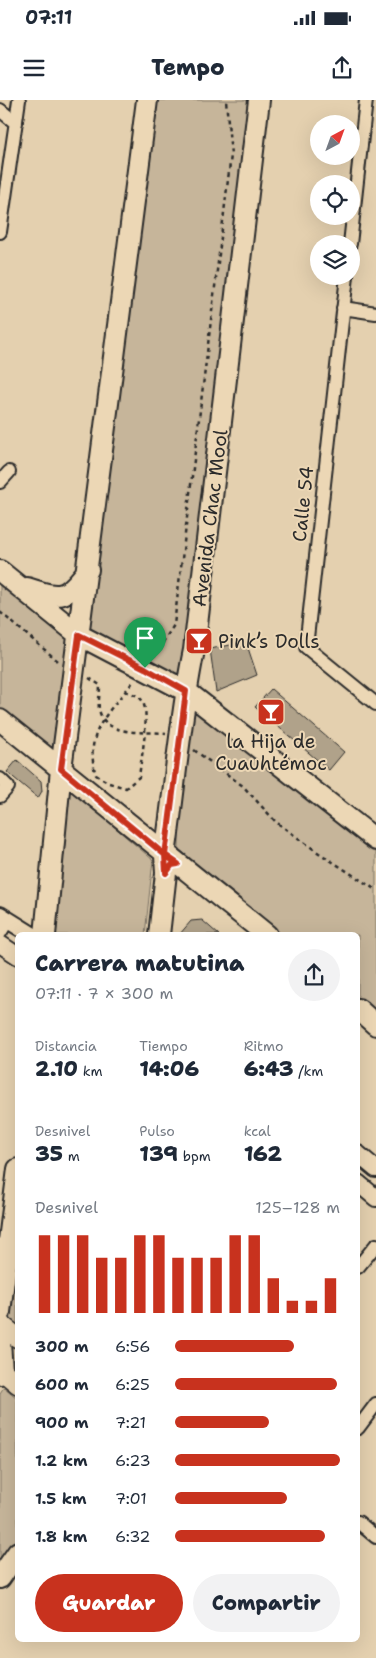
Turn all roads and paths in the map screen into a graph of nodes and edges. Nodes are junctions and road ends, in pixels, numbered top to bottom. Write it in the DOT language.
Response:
graph roads {
  1 [pos="19,100"];
  2 [pos="147,100"];
  3 [pos="226,100"];
  4 [pos="259,100"];
  5 [pos="366,100"];
  6 [pos="372,100"];
  7 [pos="376,104"];
  8 [pos="0,110"];
  9 [pos="16,123"];
  10 [pos="0,232"];
  11 [pos="351,235"];
  12 [pos="346,285"];
  13 [pos="343,308"];
  14 [pos="376,312"];
  15 [pos="9,472"];
  16 [pos="0,482"];
  17 [pos="88,570"];
  18 [pos="0,571"];
  19 [pos="19,586"];
  20 [pos="79,635"];
  21 [pos="145,668"];
  22 [pos="125,691"];
  23 [pos="186,691"];
  24 [pos="376,704"];
  25 [pos="0,720"];
  26 [pos="61,769"];
  27 [pos="0,779"];
  28 [pos="0,796"];
  29 [pos="376,840"];
  30 [pos="170,864"];
  31 [pos="3,922"];
  32 [pos="25,932"];
  33 [pos="45,932"];
  34 [pos="159,932"];
  35 [pos="262,932"];
  36 [pos="0,944"];
  37 [pos="15,954"];
  38 [pos="360,1011"];
  39 [pos="376,1025"];
  40 [pos="360,1156"];
  41 [pos="376,1169"];
  42 [pos="360,1185"];
  43 [pos="15,1193"];
  44 [pos="376,1198"];
  45 [pos="376,1244"];
  46 [pos="360,1264"];
  47 [pos="0,1312"];
  48 [pos="0,1324"];
  49 [pos="15,1336"];
  50 [pos="0,1342"];
  51 [pos="1,1371"];
  52 [pos="15,1382"];
  53 [pos="376,1404"];
  54 [pos="360,1425"];
  55 [pos="360,1524"];
  56 [pos="376,1537"];
  57 [pos="15,1556"];
  58 [pos="0,1578"];
  1 -- 9 [label="street"];
  2 -- 17 [label="main road"];
  3 -- 21 [label="path"];
  4 -- 23 [label="main road, Avenida Chac Mool"];
  5 -- 11 [label="street"];
  6 -- 7 [label="street"];
  8 -- 9 [label="street"];
  9 -- 10 [label="street"];
  12 -- 13 [label="street, Calle 54"];
  13 -- 14 [label="street"];
  13 -- 24 [label="street, Calle 54"];
  15 -- 16 [label="street"];
  17 -- 19 [label="main road"];
  17 -- 20 [label="main road"];
  18 -- 19 [label="main road"];
  19 -- 20 [label="main road"];
  20 -- 21 [label="main road"];
  20 -- 26 [label="main road"];
  21 -- 22 [label="path"];
  21 -- 23 [label="main road"];
  22 -- 22 [label="path"];
  23 -- 29 [label="main road"];
  23 -- 30 [label="main road, Avenida Chac Mool"];
  25 -- 26 [label="main road"];
  26 -- 30 [label="main road"];
  26 -- 33 [label="main road"];
  27 -- 28 [label="street"];
  30 -- 34 [label="main road, Avenida Chac Mool"];
  30 -- 35 [label="main road"];
  31 -- 32 [label="street"];
  36 -- 37 [label="street"];
  38 -- 39 [label="main road"];
  40 -- 41 [label="street"];
  42 -- 44 [label="street"];
  43 -- 47 [label="main road"];
  45 -- 46 [label="street"];
  48 -- 49 [label="main road"];
  50 -- 51 [label="main road"];
  51 -- 52 [label="main road"];
  53 -- 54 [label="street"];
  55 -- 56 [label="street"];
  57 -- 58 [label="main road"];
}
